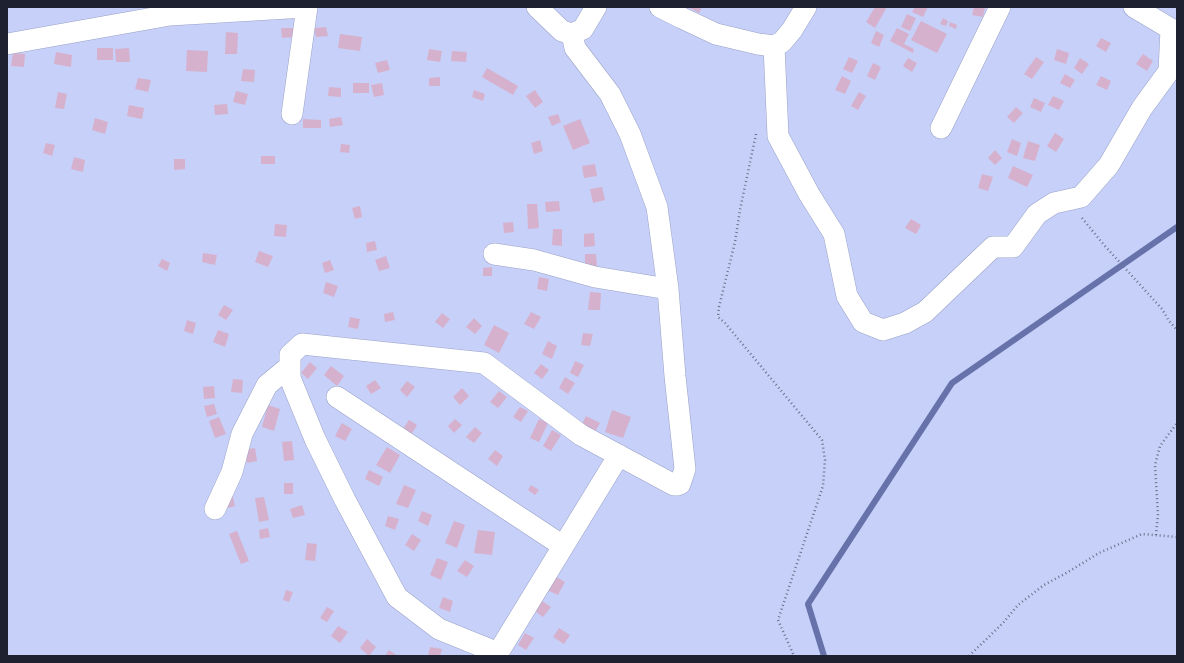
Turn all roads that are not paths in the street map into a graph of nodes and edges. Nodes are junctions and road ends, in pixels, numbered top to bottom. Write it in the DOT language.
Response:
graph roads {
  1 [pos="306,7"];
  2 [pos="537,7"];
  3 [pos="596,7"];
  4 [pos="660,7"];
  5 [pos="806,7"];
  6 [pos="1000,7"];
  7 [pos="1134,7"];
  8 [pos="572,34"];
  9 [pos="7,44"];
  10 [pos="774,46"];
  11 [pos="292,114"];
  12 [pos="941,128"];
  13 [pos="494,254"];
  14 [pos="668,289"];
  15 [pos="290,366"];
  16 [pos="337,398"];
  17 [pos="619,455"];
  18 [pos="215,509"];
  19 [pos="563,546"];
  20 [pos="496,654"];
  1 -- 9 [label="street"];
  1 -- 11 [label="street"];
  2 -- 8 [label="street"];
  3 -- 8 [label="street"];
  4 -- 10 [label="street"];
  5 -- 10 [label="street"];
  6 -- 12 [label="street"];
  7 -- 10 [label="street"];
  8 -- 14 [label="street"];
  13 -- 14 [label="street"];
  14 -- 17 [label="street"];
  15 -- 17 [label="street"];
  15 -- 18 [label="street"];
  15 -- 20 [label="street"];
  16 -- 19 [label="street"];
  17 -- 19 [label="street"];
  19 -- 20 [label="street"];
}
